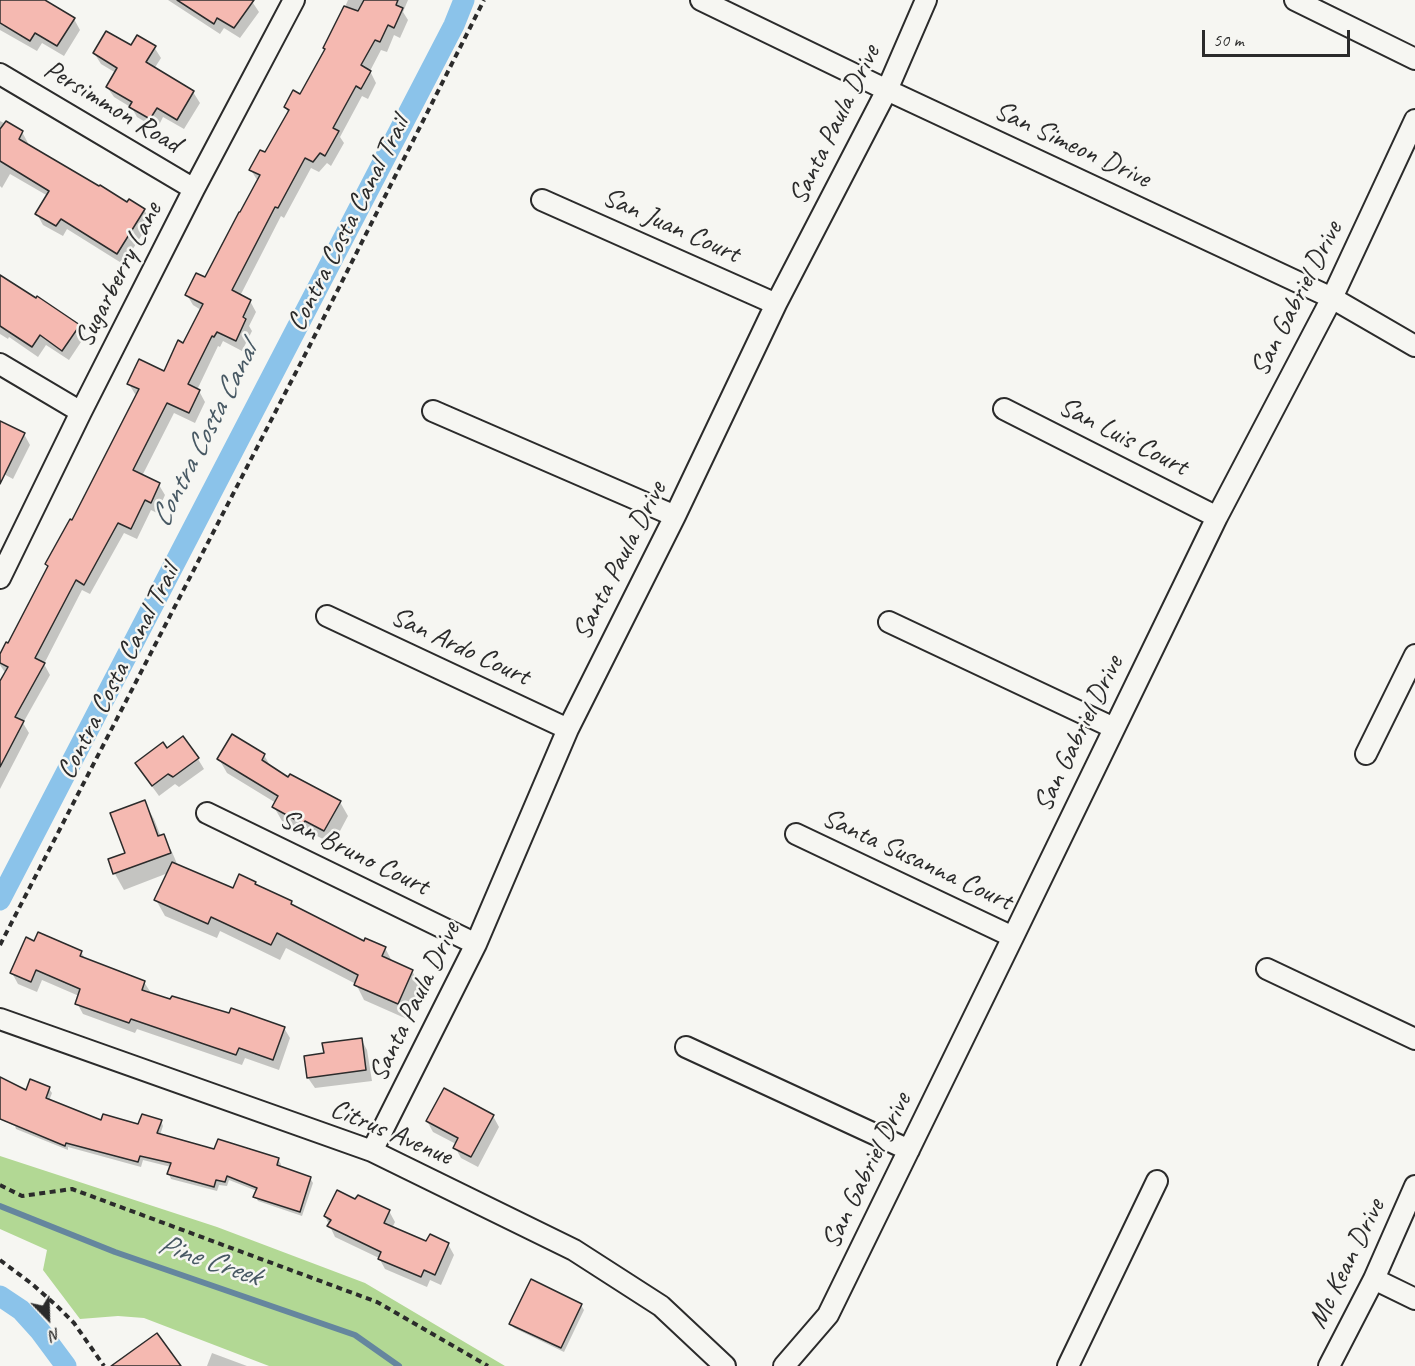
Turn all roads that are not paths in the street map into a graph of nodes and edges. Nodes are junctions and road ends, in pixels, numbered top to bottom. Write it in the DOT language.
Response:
graph roads {
  1 [pos="294,0"];
  2 [pos="701,0"];
  3 [pos="926,0"];
  4 [pos="1295,0"];
  5 [pos="1415,59"];
  6 [pos="0,74"];
  7 [pos="887,90"];
  8 [pos="1415,120"];
  9 [pos="194,189"];
  10 [pos="542,200"];
  11 [pos="1332,298"];
  12 [pos="776,304"];
  13 [pos="1415,346"];
  14 [pos="0,364"];
  15 [pos="1004,409"];
  16 [pos="433,411"];
  17 [pos="81,412"];
  18 [pos="675,516"];
  19 [pos="1217,517"];
  20 [pos="0,578"];
  21 [pos="327,616"];
  22 [pos="890,622"];
  23 [pos="1415,655"];
  24 [pos="1114,728"];
  25 [pos="568,729"];
  26 [pos="1366,754"];
  27 [pos="207,813"];
  28 [pos="796,834"];
  29 [pos="1013,937"];
  30 [pos="476,944"];
  31 [pos="1267,969"];
  32 [pos="0,1019"];
  33 [pos="1415,1039"];
  34 [pos="686,1047"];
  35 [pos="909,1150"];
  36 [pos="372,1151"];
  37 [pos="1156,1181"];
  38 [pos="1415,1186"];
  39 [pos="1374,1279"];
  40 [pos="1415,1299"];
  41 [pos="726,1366"];
  42 [pos="784,1366"];
  43 [pos="1068,1366"];
  44 [pos="1329,1366"];
  1 -- 9 [label="street, Sugarberry Lane"];
  2 -- 7 [label="street, San Simeon Drive"];
  3 -- 7 [label="street, Santa Paula Drive"];
  4 -- 5 [label="street"];
  6 -- 9 [label="street, Persimmon Road"];
  7 -- 11 [label="street, San Simeon Drive"];
  7 -- 12 [label="street, Santa Paula Drive"];
  8 -- 11 [label="street, San Gabriel Drive"];
  9 -- 17 [label="street, Sugarberry Lane"];
  10 -- 12 [label="street, San Juan Court"];
  11 -- 13 [label="street, San Simeon Drive"];
  11 -- 19 [label="street, San Gabriel Drive"];
  12 -- 18 [label="street, Santa Paula Drive"];
  14 -- 17 [label="street"];
  15 -- 19 [label="street, San Luis Court"];
  16 -- 18 [label="street"];
  17 -- 20 [label="street, Sugarberry Lane"];
  18 -- 25 [label="street, Santa Paula Drive"];
  19 -- 24 [label="street, San Gabriel Drive"];
  21 -- 25 [label="street, San Ardo Court"];
  22 -- 24 [label="street"];
  23 -- 26 [label="street"];
  24 -- 29 [label="street, San Gabriel Drive"];
  25 -- 30 [label="street, Santa Paula Drive"];
  27 -- 30 [label="street, San Bruno Court"];
  28 -- 29 [label="street, Santa Susanna Court"];
  29 -- 35 [label="street, San Gabriel Drive"];
  30 -- 36 [label="street, Santa Paula Drive"];
  31 -- 33 [label="street"];
  32 -- 36 [label="street, Citrus Avenue"];
  34 -- 35 [label="street"];
  35 -- 42 [label="street, San Gabriel Drive"];
  36 -- 41 [label="street, Citrus Avenue"];
  37 -- 43 [label="street"];
  38 -- 39 [label="street, Mc Kean Drive"];
  39 -- 40 [label="street"];
  39 -- 44 [label="street, Mc Kean Drive"];
}
